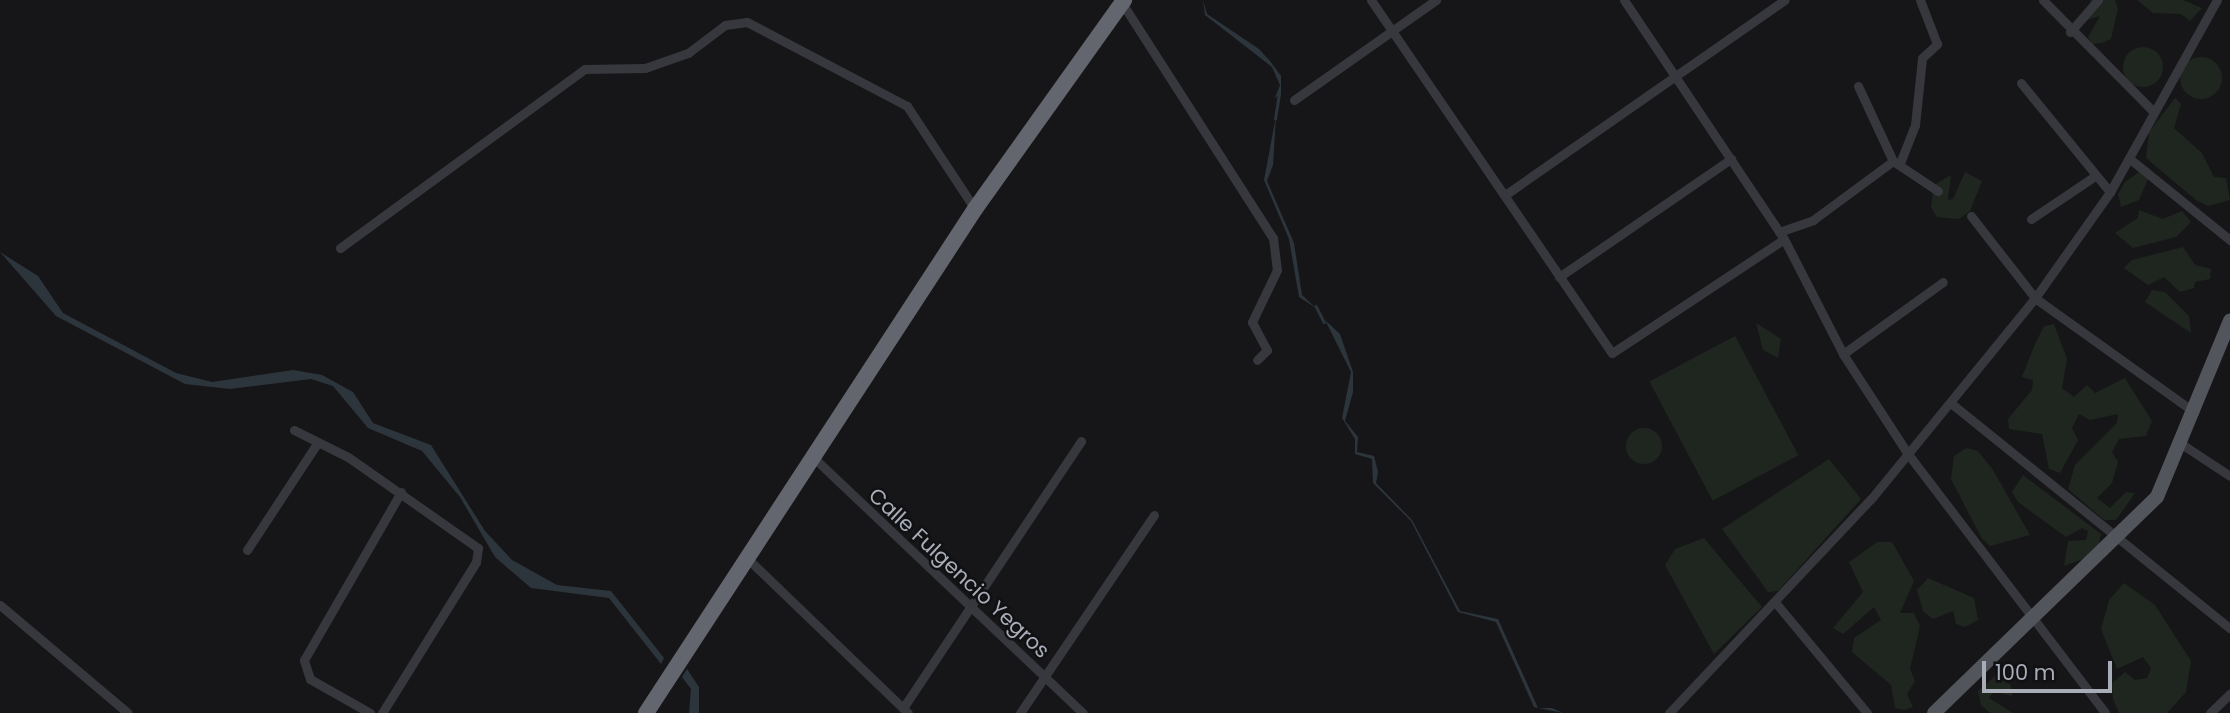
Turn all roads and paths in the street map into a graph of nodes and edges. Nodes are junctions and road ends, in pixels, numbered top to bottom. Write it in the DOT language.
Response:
graph roads {
  1 [pos="1371,0"];
  2 [pos="1436,0"];
  3 [pos="1624,0"];
  4 [pos="1785,0"];
  5 [pos="1920,0"];
  6 [pos="2043,0"];
  7 [pos="2098,0"];
  8 [pos="2217,0"];
  9 [pos="1123,1"];
  10 [pos="1391,29"];
  11 [pos="2070,32"];
  12 [pos="1674,77"];
  13 [pos="2021,83"];
  14 [pos="1858,86"];
  15 [pos="1294,100"];
  16 [pos="2153,111"];
  17 [pos="1731,159"];
  18 [pos="2130,159"];
  19 [pos="1896,162"];
  20 [pos="2095,176"];
  21 [pos="1938,191"];
  22 [pos="2110,192"];
  23 [pos="1504,195"];
  24 [pos="975,209"];
  25 [pos="1971,216"];
  26 [pos="2031,219"];
  27 [pos="1782,235"];
  28 [pos="2230,240"];
  29 [pos="340,248"];
  30 [pos="1559,276"];
  31 [pos="1943,282"];
  32 [pos="2035,298"];
  33 [pos="2230,321"];
  34 [pos="1843,354"];
  35 [pos="1257,360"];
  36 [pos="1952,404"];
  37 [pos="2196,413"];
  38 [pos="294,430"];
  39 [pos="1082,441"];
  40 [pos="318,442"];
  41 [pos="2183,446"];
  42 [pos="1908,454"];
  43 [pos="813,457"];
  44 [pos="2230,476"];
  45 [pos="401,492"];
  46 [pos="1154,515"];
  47 [pos="2122,536"];
  48 [pos="247,550"];
  49 [pos="748,559"];
  50 [pos="1775,602"];
  51 [pos="0,605"];
  52 [pos="968,607"];
  53 [pos="2030,619"];
  54 [pos="2230,628"];
  55 [pos="1045,677"];
  56 [pos="2230,694"];
  57 [pos="906,711"];
  58 [pos="128,713"];
  59 [pos="370,713"];
  60 [pos="382,713"];
  61 [pos="646,713"];
  62 [pos="1020,713"];
  63 [pos="1083,713"];
  64 [pos="1669,713"];
  65 [pos="1867,713"];
  66 [pos="1934,713"];
  67 [pos="2105,713"];
  68 [pos="2210,713"];
  1 -- 10 [label="street"];
  2 -- 10 [label="street"];
  3 -- 12 [label="street"];
  4 -- 12 [label="street"];
  5 -- 19 [label="street"];
  6 -- 11 [label="street"];
  7 -- 11 [label="street"];
  8 -- 16 [label="street"];
  9 -- 24 [label="highway"];
  9 -- 35 [label="street"];
  10 -- 15 [label="street"];
  10 -- 23 [label="street"];
  11 -- 16 [label="street"];
  12 -- 17 [label="street"];
  12 -- 23 [label="street"];
  13 -- 20 [label="street"];
  14 -- 19 [label="street"];
  16 -- 18 [label="street"];
  17 -- 27 [label="street"];
  17 -- 30 [label="street"];
  18 -- 22 [label="street"];
  18 -- 28 [label="street"];
  19 -- 21 [label="street"];
  19 -- 27 [label="street"];
  20 -- 22 [label="street"];
  20 -- 26 [label="street"];
  22 -- 32 [label="street"];
  23 -- 30 [label="street"];
  24 -- 29 [label="street"];
  24 -- 43 [label="highway"];
  25 -- 32 [label="street"];
  27 -- 30 [label="street"];
  27 -- 34 [label="street"];
  31 -- 34 [label="street"];
  32 -- 36 [label="street"];
  32 -- 37 [label="street"];
  33 -- 37 [label="main road"];
  34 -- 42 [label="street"];
  36 -- 42 [label="street"];
  36 -- 47 [label="street"];
  37 -- 41 [label="main road"];
  38 -- 40 [label="street"];
  39 -- 52 [label="street"];
  40 -- 45 [label="street"];
  40 -- 48 [label="street"];
  41 -- 44 [label="street"];
  41 -- 47 [label="main road"];
  42 -- 50 [label="street"];
  42 -- 53 [label="street"];
  43 -- 49 [label="highway"];
  43 -- 52 [label="street, Calle Fulgencio Yegros"];
  45 -- 59 [label="street"];
  45 -- 60 [label="street"];
  46 -- 55 [label="street"];
  47 -- 53 [label="main road"];
  47 -- 54 [label="street"];
  49 -- 57 [label="street"];
  49 -- 61 [label="highway"];
  50 -- 64 [label="street"];
  50 -- 65 [label="street"];
  51 -- 58 [label="street"];
  52 -- 55 [label="street, Calle Fulgencio Yegros"];
  52 -- 57 [label="street"];
  53 -- 66 [label="main road"];
  53 -- 67 [label="street"];
  55 -- 62 [label="street"];
  55 -- 63 [label="street, Calle Fulgencio Yegros"];
  56 -- 68 [label="street"];
}
